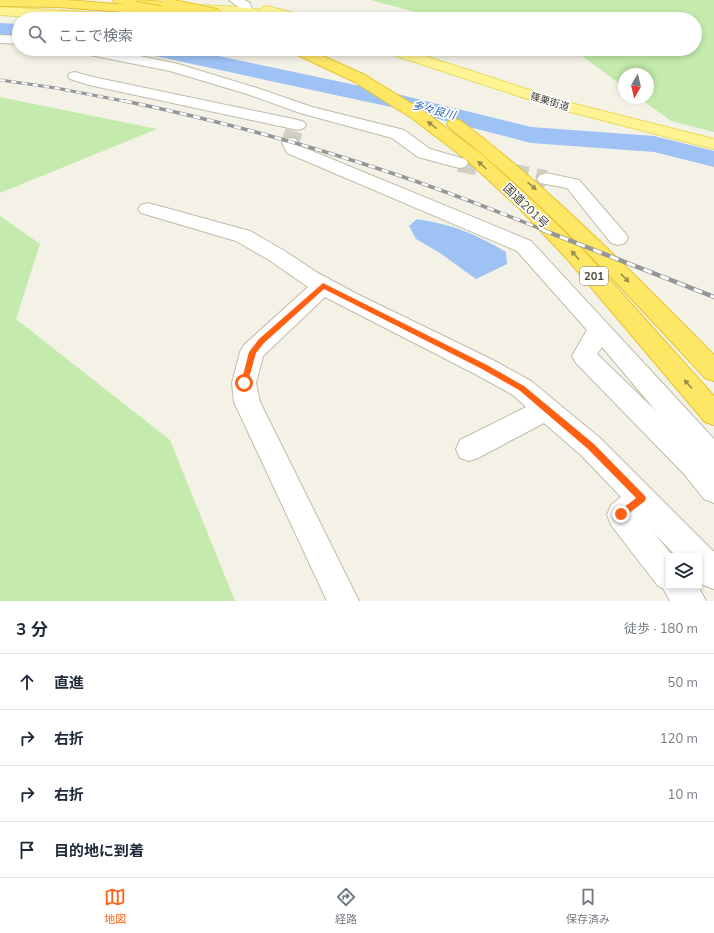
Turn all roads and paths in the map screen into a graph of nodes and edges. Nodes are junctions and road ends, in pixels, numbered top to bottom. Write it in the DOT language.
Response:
graph roads {
  1 [pos="117,0"];
  2 [pos="200,0"];
  3 [pos="0,2"];
  4 [pos="242,5"];
  5 [pos="0,11"];
  6 [pos="12,12"];
  7 [pos="153,12"];
  8 [pos="160,12"];
  9 [pos="197,12"];
  10 [pos="266,12"];
  11 [pos="0,39"];
  12 [pos="12,40"];
  13 [pos="120,56"];
  14 [pos="314,56"];
  15 [pos="339,56"];
  16 [pos="410,56"];
  17 [pos="75,76"];
  18 [pos="383,76"];
  19 [pos="409,91"];
  20 [pos="306,110"];
  21 [pos="294,133"];
  22 [pos="714,144"];
  23 [pos="461,156"];
  24 [pos="546,179"];
  25 [pos="148,209"];
  26 [pos="618,238"];
  27 [pos="323,286"];
  28 [pos="600,329"];
  29 [pos="714,372"];
  30 [pos="547,409"];
  31 [pos="714,414"];
  32 [pos="469,449"];
  33 [pos="714,458"];
  34 [pos="714,490"];
  35 [pos="642,498"];
  36 [pos="694,553"];
  37 [pos="702,561"];
  38 [pos="666,571"];
  39 [pos="714,574"];
  40 [pos="680,589"];
  41 [pos="343,601"];
  42 [pos="690,601"];
  1 -- 9 [label="highway, bridge"];
  2 -- 4 [label="main road"];
  3 -- 7 [label="highway, bridge"];
  4 -- 8 [label="main road"];
  4 -- 10 [label="main road"];
  5 -- 6 [label="main road"];
  11 -- 12 [label="street"];
  13 -- 20 [label="street"];
  23 -- 14 [label="highway, 国道201号 / 201, one-way"];
  15 -- 18 [label="highway"];
  16 -- 22 [label="main road, 篠栗街道"];
  17 -- 21 [label="street"];
  19 -- 29 [label="highway, 国道201号 / 201, one-way"];
  20 -- 21 [label="street"];
  20 -- 23 [label="street"];
  21 -- 28 [label="street"];
  31 -- 23 [label="highway, 国道201号 / 201, one-way"];
  24 -- 26 [label="street"];
  25 -- 27 [label="street"];
  27 -- 30 [label="street"];
  27 -- 41 [label="street"];
  28 -- 33 [label="street"];
  28 -- 34 [label="street"];
  30 -- 32 [label="street"];
  30 -- 35 [label="street"];
  35 -- 36 [label="street"];
  35 -- 38 [label="street"];
  37 -- 39 [label="street"];
  40 -- 42 [label="street"];
}
